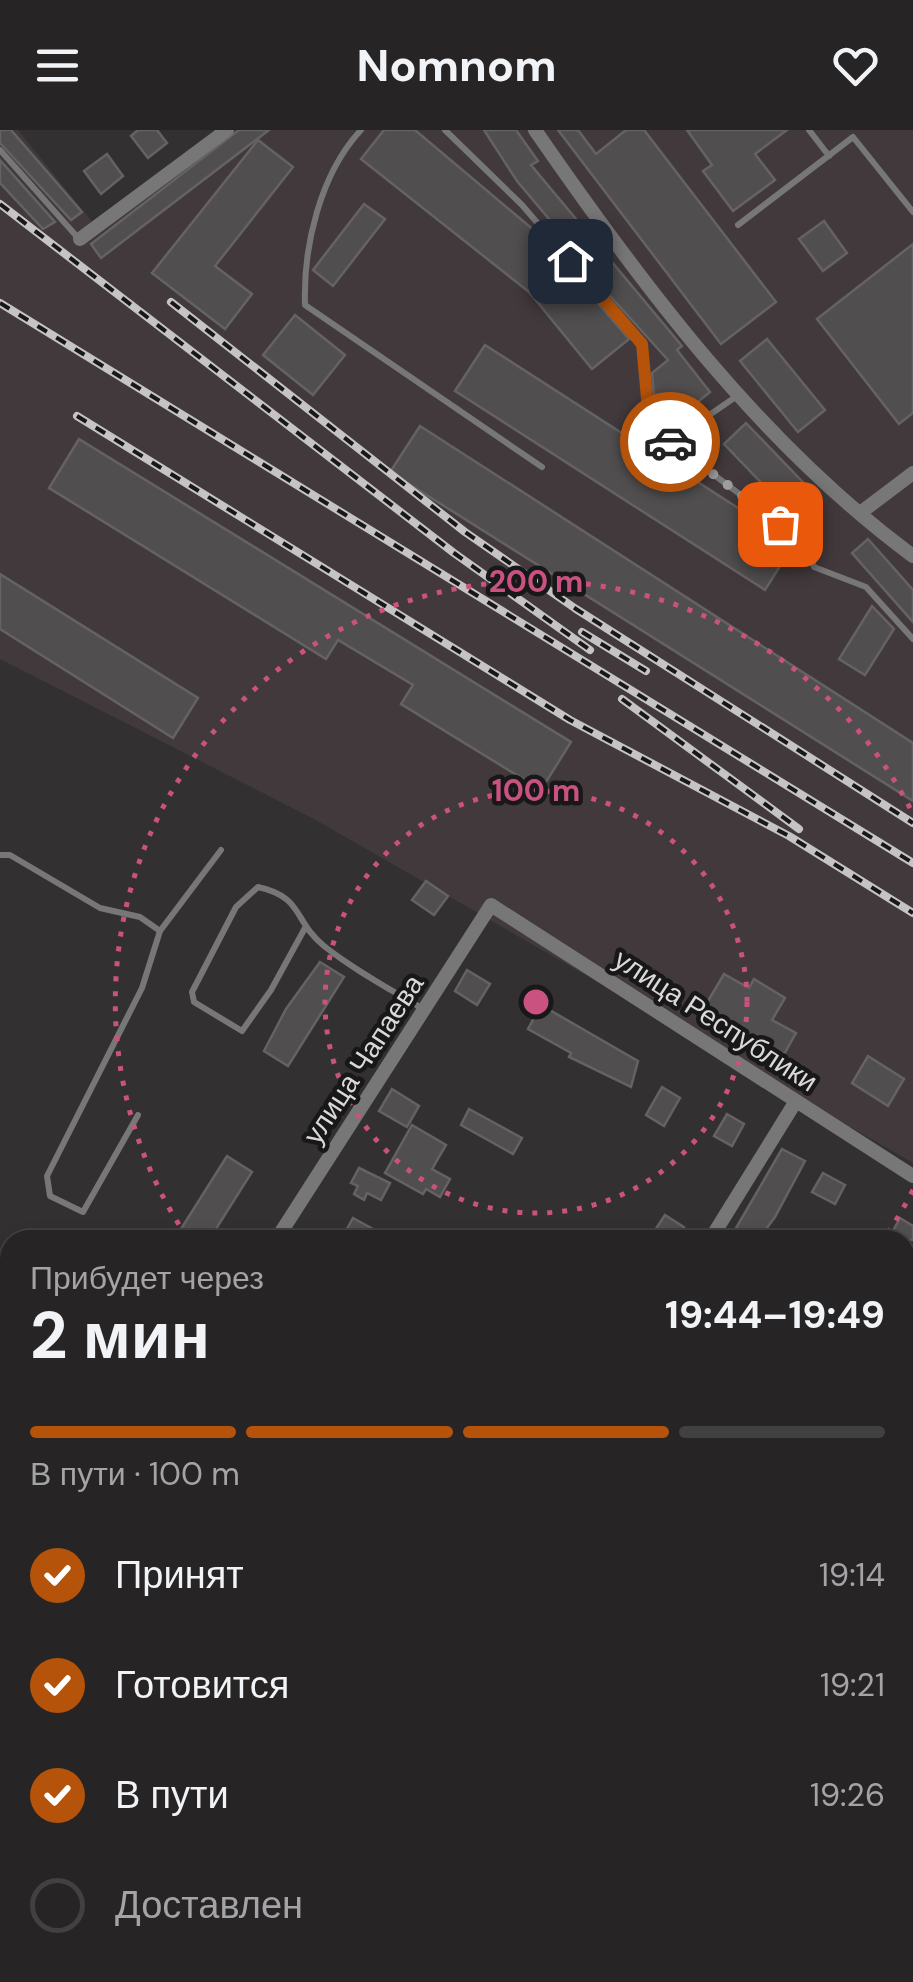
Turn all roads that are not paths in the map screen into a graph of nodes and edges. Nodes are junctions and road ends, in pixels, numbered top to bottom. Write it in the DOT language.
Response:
graph roads {
  1 [pos="227,130"];
  2 [pos="362,130"];
  3 [pos="445,130"];
  4 [pos="535,130"];
  5 [pos="809,130"];
  6 [pos="0,150"];
  7 [pos="828,156"];
  8 [pos="913,212"];
  9 [pos="738,225"];
  10 [pos="80,240"];
  11 [pos="738,395"];
  12 [pos="670,442"];
  13 [pos="542,467"];
  14 [pos="913,472"];
  15 [pos="860,513"];
  16 [pos="913,556"];
  17 [pos="913,639"];
  18 [pos="221,850"];
  19 [pos="0,855"];
  20 [pos="491,905"];
  21 [pos="305,928"];
  22 [pos="160,931"];
  23 [pos="424,1010"];
  24 [pos="796,1101"];
  25 [pos="138,1115"];
  26 [pos="913,1176"];
  27 [pos="282,1230"];
  28 [pos="716,1230"];
  1 -- 10 [label="street"];
  2 -- 13 [label="lane"];
  3 -- 12 [label="lane"];
  4 -- 11 [label="street"];
  5 -- 7 [label="lane"];
  6 -- 10 [label="lane"];
  7 -- 8 [label="lane"];
  7 -- 9 [label="lane"];
  11 -- 12 [label="lane"];
  11 -- 15 [label="street"];
  12 -- 17 [label="lane"];
  14 -- 15 [label="street"];
  15 -- 16 [label="street"];
  18 -- 22 [label="lane"];
  19 -- 22 [label="lane"];
  20 -- 23 [label="street, улица Чапаева"];
  20 -- 24 [label="street, улица Республики"];
  21 -- 21 [label="lane"];
  21 -- 23 [label="lane"];
  22 -- 25 [label="lane"];
  23 -- 27 [label="street, улица Чапаева"];
  24 -- 26 [label="street, улица Республики"];
  24 -- 28 [label="street"];
}
